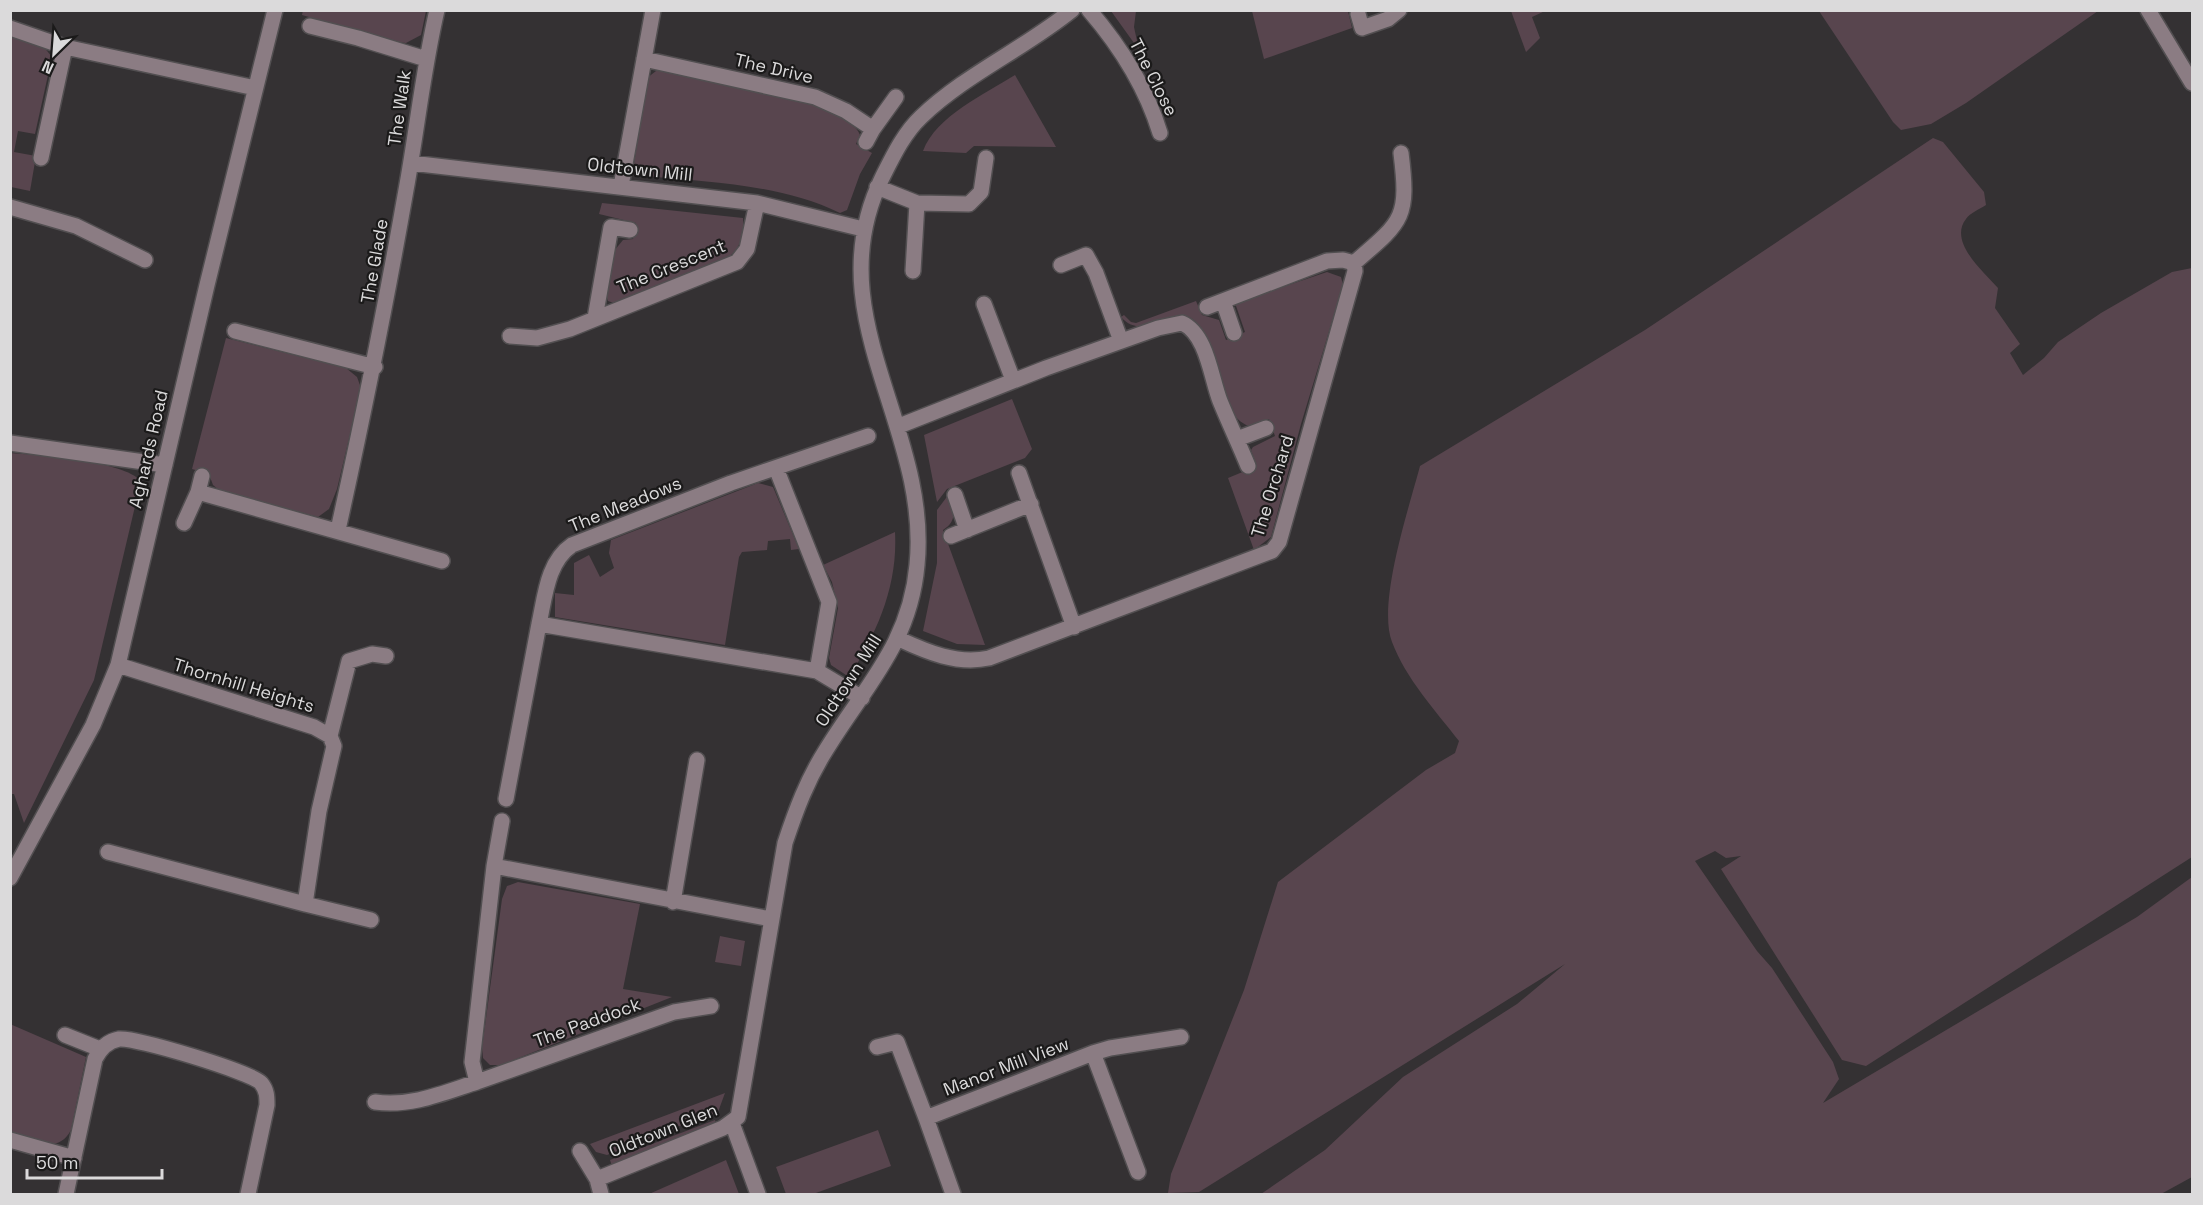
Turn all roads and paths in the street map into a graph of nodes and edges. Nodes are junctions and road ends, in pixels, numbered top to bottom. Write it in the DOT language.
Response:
graph roads {
  1 [pos="275,10"];
  2 [pos="437,10"];
  3 [pos="653,10"];
  4 [pos="1072,10"];
  5 [pos="1089,10"];
  6 [pos="1399,10"];
  7 [pos="2148,10"];
  8 [pos="1358,14"];
  9 [pos="309,26"];
  10 [pos="10,28"];
  11 [pos="65,47"];
  12 [pos="644,58"];
  13 [pos="426,59"];
  14 [pos="2193,83"];
  15 [pos="255,88"];
  16 [pos="896,97"];
  17 [pos="1160,133"];
  18 [pos="1401,153"];
  19 [pos="41,158"];
  20 [pos="986,158"];
  21 [pos="411,163"];
  22 [pos="621,186"];
  23 [pos="877,187"];
  24 [pos="758,203"];
  25 [pos="917,203"];
  26 [pos="10,207"];
  27 [pos="863,229"];
  28 [pos="630,230"];
  29 [pos="145,260"];
  30 [pos="1354,262"];
  31 [pos="1061,265"];
  32 [pos="913,272"];
  33 [pos="1223,301"];
  34 [pos="984,304"];
  35 [pos="1207,307"];
  36 [pos="595,318"];
  37 [pos="236,331"];
  38 [pos="1234,333"];
  39 [pos="510,336"];
  40 [pos="1121,341"];
  41 [pos="375,367"];
  42 [pos="1013,380"];
  43 [pos="899,426"];
  44 [pos="1266,428"];
  45 [pos="868,436"];
  46 [pos="1237,440"];
  47 [pos="10,442"];
  48 [pos="165,465"];
  49 [pos="1248,466"];
  50 [pos="776,468"];
  51 [pos="1019,473"];
  52 [pos="202,476"];
  53 [pos="198,492"];
  54 [pos="955,495"];
  55 [pos="1031,504"];
  56 [pos="184,524"];
  57 [pos="338,530"];
  58 [pos="968,530"];
  59 [pos="951,536"];
  60 [pos="442,561"];
  61 [pos="539,624"];
  62 [pos="1074,627"];
  63 [pos="898,639"];
  64 [pos="386,656"];
  65 [pos="118,665"];
  66 [pos="817,671"];
  67 [pos="862,698"];
  68 [pos="330,736"];
  69 [pos="697,760"];
  70 [pos="506,799"];
  71 [pos="502,821"];
  72 [pos="108,852"];
  73 [pos="494,866"];
  74 [pos="10,878"];
  75 [pos="673,902"];
  76 [pos="305,904"];
  77 [pos="771,919"];
  78 [pos="371,920"];
  79 [pos="711,1006"];
  80 [pos="65,1035"];
  81 [pos="1182,1037"];
  82 [pos="877,1047"];
  83 [pos="100,1049"];
  84 [pos="1093,1053"];
  85 [pos="747,1077"];
  86 [pos="477,1082"];
  87 [pos="375,1102"];
  88 [pos="926,1118"];
  89 [pos="732,1124"];
  90 [pos="10,1140"];
  91 [pos="580,1151"];
  92 [pos="74,1158"];
  93 [pos="1138,1172"];
  94 [pos="597,1179"];
  95 [pos="66,1194"];
  96 [pos="248,1194"];
  97 [pos="601,1194"];
  98 [pos="758,1194"];
  99 [pos="953,1194"];
  1 -- 15 [label="street, Aghards Road"];
  2 -- 13 [label="street, The Walk"];
  3 -- 12 [label="street"];
  4 -- 23 [label="street, Oldtown Mill"];
  5 -- 17 [label="street, The Close"];
  6 -- 8 [label="street"];
  7 -- 14 [label="street"];
  9 -- 13 [label="street, The Walk"];
  10 -- 11 [label="street"];
  11 -- 15 [label="street"];
  11 -- 19 [label="street"];
  12 -- 16 [label="street, The Drive"];
  12 -- 22 [label="street"];
  13 -- 21 [label="street, The Walk"];
  15 -- 48 [label="street, Aghards Road"];
  18 -- 30 [label="street"];
  20 -- 25 [label="street"];
  21 -- 22 [label="street, Oldtown Mill"];
  21 -- 41 [label="street, The Glade"];
  22 -- 24 [label="street, Oldtown Mill"];
  23 -- 25 [label="street"];
  23 -- 27 [label="street, Oldtown Mill"];
  24 -- 27 [label="street, Oldtown Mill"];
  24 -- 36 [label="street, The Crescent"];
  25 -- 32 [label="street"];
  26 -- 29 [label="street"];
  27 -- 43 [label="street, Oldtown Mill"];
  28 -- 36 [label="street, The Crescent"];
  30 -- 33 [label="street"];
  30 -- 62 [label="street, The Orchard"];
  31 -- 40 [label="street"];
  33 -- 35 [label="street"];
  33 -- 38 [label="street"];
  34 -- 42 [label="street"];
  36 -- 39 [label="street, The Crescent"];
  37 -- 41 [label="street"];
  40 -- 42 [label="street, The Orchard"];
  40 -- 46 [label="street, The Orchard"];
  41 -- 57 [label="street, The Glade"];
  42 -- 43 [label="street, The Orchard"];
  43 -- 63 [label="street, Oldtown Mill"];
  44 -- 46 [label="street, The Orchard"];
  45 -- 50 [label="street, The Meadows"];
  46 -- 49 [label="street, The Orchard"];
  47 -- 48 [label="street"];
  48 -- 65 [label="street, Aghards Road"];
  50 -- 61 [label="street, The Meadows"];
  50 -- 66 [label="street"];
  51 -- 55 [label="street"];
  52 -- 53 [label="street"];
  53 -- 56 [label="street"];
  53 -- 57 [label="street"];
  54 -- 58 [label="street"];
  55 -- 58 [label="street"];
  55 -- 62 [label="street"];
  57 -- 60 [label="street"];
  58 -- 59 [label="street"];
  61 -- 66 [label="street"];
  61 -- 70 [label="street, The Meadows"];
  62 -- 63 [label="street, The Orchard"];
  63 -- 67 [label="street, Oldtown Mill"];
  64 -- 68 [label="street"];
  65 -- 68 [label="street, Thornhill Heights"];
  65 -- 74 [label="street, Aghards Road"];
  66 -- 67 [label="street"];
  67 -- 77 [label="street, Oldtown Mill"];
  68 -- 76 [label="street"];
  69 -- 75 [label="street"];
  71 -- 73 [label="street"];
  72 -- 76 [label="street"];
  73 -- 75 [label="street"];
  73 -- 86 [label="street"];
  75 -- 77 [label="street"];
  76 -- 78 [label="street"];
  77 -- 85 [label="street, Oldtown Mill"];
  79 -- 86 [label="street, The Paddock"];
  80 -- 83 [label="street"];
  81 -- 84 [label="street, Manor Mill View"];
  82 -- 88 [label="street"];
  83 -- 92 [label="street"];
  83 -- 96 [label="street"];
  84 -- 88 [label="street, Manor Mill View"];
  84 -- 93 [label="street"];
  85 -- 89 [label="street, Oldtown Glen"];
  86 -- 87 [label="street, The Paddock"];
  88 -- 99 [label="street"];
  89 -- 94 [label="street, Oldtown Glen"];
  89 -- 98 [label="street"];
  90 -- 92 [label="street"];
  91 -- 94 [label="street, Oldtown Glen"];
  92 -- 95 [label="street"];
  94 -- 97 [label="street, Oldtown Glen"];
}
